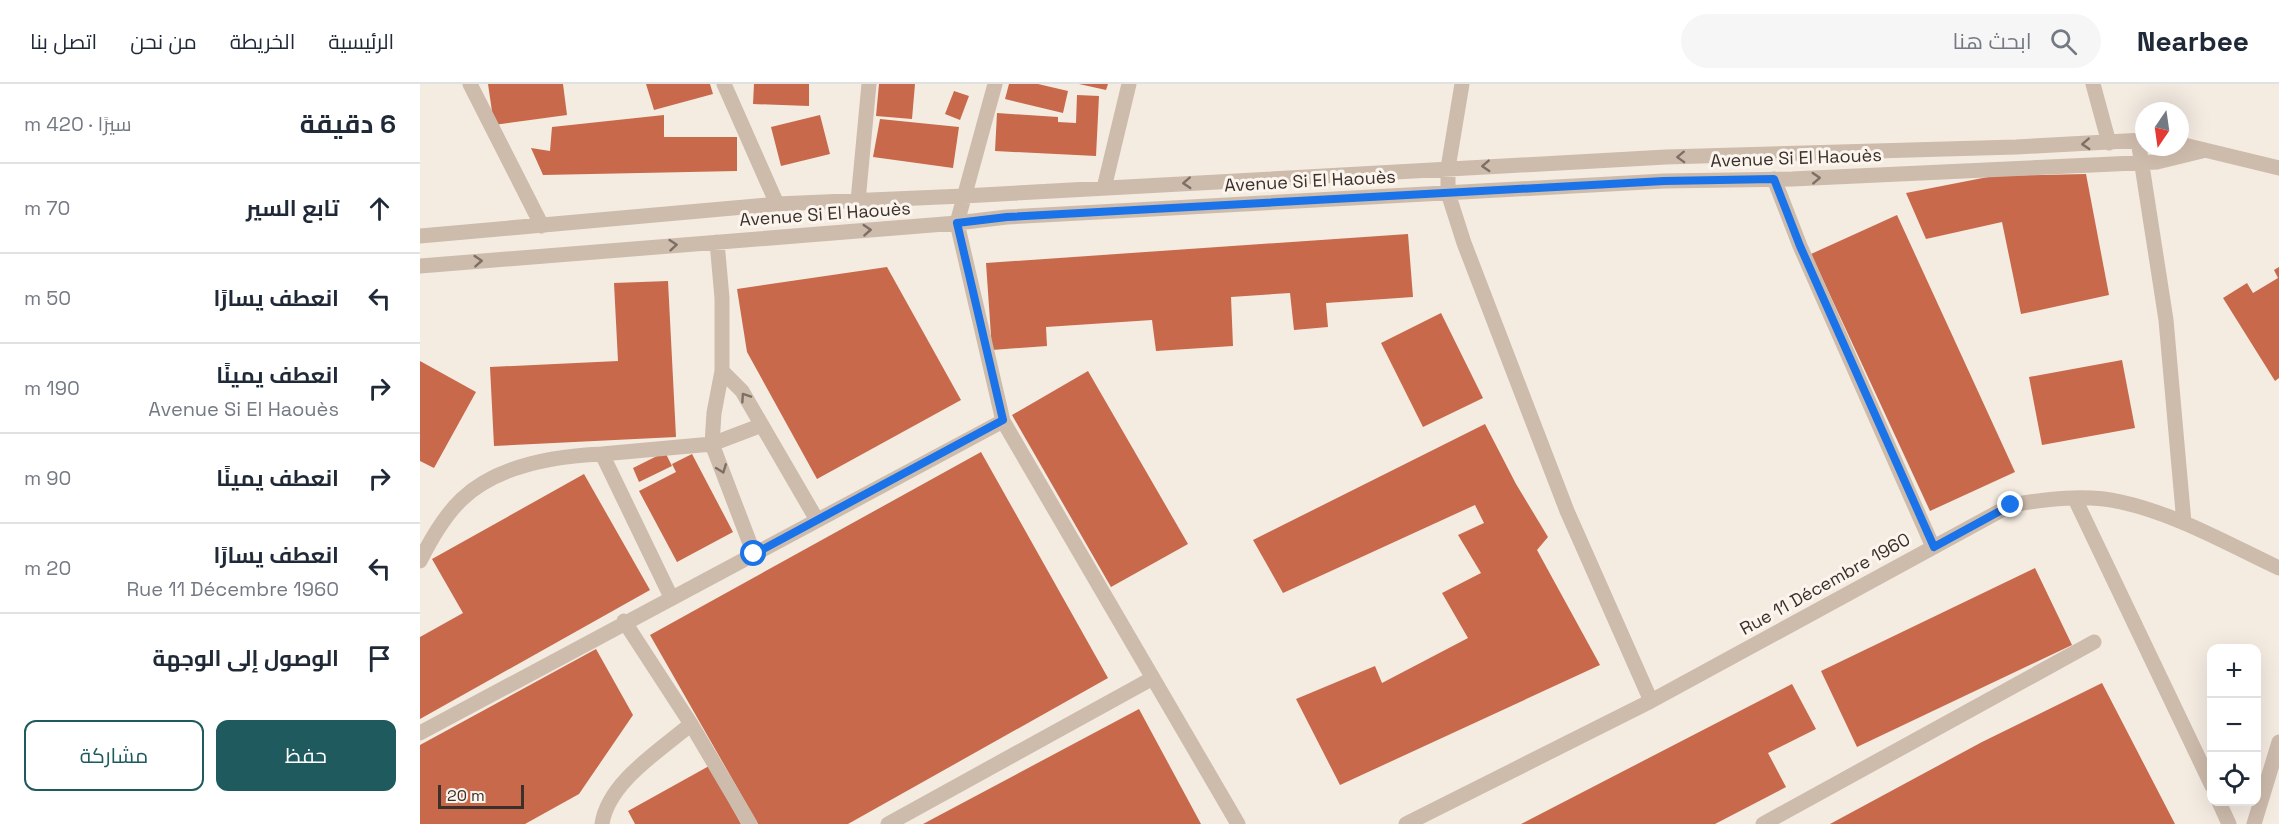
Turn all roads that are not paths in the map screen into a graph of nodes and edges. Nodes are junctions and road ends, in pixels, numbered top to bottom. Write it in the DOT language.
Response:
graph roads {
  1 [pos="470,84"];
  2 [pos="724,84"];
  3 [pos="869,84"];
  4 [pos="995,84"];
  5 [pos="1130,84"];
  6 [pos="1462,84"];
  7 [pos="2093,84"];
  8 [pos="2135,141"];
  9 [pos="2109,143"];
  10 [pos="2189,147"];
  11 [pos="2202,151"];
  12 [pos="2140,156"];
  13 [pos="2140,163"];
  14 [pos="1448,168"];
  15 [pos="2279,168"];
  16 [pos="1774,179"];
  17 [pos="1104,188"];
  18 [pos="1448,193"];
  19 [pos="964,196"];
  20 [pos="858,201"];
  21 [pos="777,204"];
  22 [pos="957,223"];
  23 [pos="542,226"];
  24 [pos="420,236"];
  25 [pos="717,242"];
  26 [pos="420,266"];
  27 [pos="722,371"];
  28 [pos="1003,420"];
  29 [pos="762,424"];
  30 [pos="712,444"];
  31 [pos="602,454"];
  32 [pos="2075,499"];
  33 [pos="817,520"];
  34 [pos="2184,523"];
  35 [pos="1934,547"];
  36 [pos="754,554"];
  37 [pos="420,561"];
  38 [pos="2279,568"];
  39 [pos="671,597"];
  40 [pos="624,621"];
  41 [pos="2094,642"];
  42 [pos="1152,678"];
  43 [pos="1651,702"];
  44 [pos="691,724"];
  45 [pos="420,733"];
  46 [pos="2279,742"];
  47 [pos="2207,778"];
  48 [pos="2221,806"];
  49 [pos="602,824"];
  50 [pos="750,824"];
  51 [pos="888,824"];
  52 [pos="1238,824"];
  53 [pos="1406,824"];
  54 [pos="1763,824"];
  55 [pos="2229,824"];
  56 [pos="2254,824"];
  1 -- 23 [label="street"];
  2 -- 21 [label="street"];
  3 -- 20 [label="street"];
  4 -- 19 [label="street"];
  5 -- 17 [label="street"];
  6 -- 14 [label="street"];
  7 -- 9 [label="street"];
  8 -- 9 [label="street, Avenue Si El Haouès"];
  9 -- 14 [label="street, Avenue Si El Haouès, one-way"];
  10 -- 11 [label="street, Avenue Si El Haouès"];
  11 -- 13 [label="street, Avenue Si El Haouès"];
  11 -- 15 [label="street, Avenue Si El Haouès"];
  12 -- 13 [label="street"];
  16 -- 13 [label="street, Avenue Si El Haouès, one-way"];
  13 -- 34 [label="street"];
  14 -- 17 [label="street, Avenue Si El Haouès, one-way"];
  14 -- 18 [label="street"];
  16 -- 18 [label="street, Avenue Si El Haouès"];
  16 -- 35 [label="street"];
  17 -- 19 [label="street, Avenue Si El Haouès"];
  18 -- 22 [label="street, Avenue Si El Haouès"];
  18 -- 43 [label="street"];
  19 -- 20 [label="street, Avenue Si El Haouès"];
  19 -- 22 [label="street"];
  20 -- 21 [label="street, Avenue Si El Haouès"];
  21 -- 23 [label="street, Avenue Si El Haouès"];
  25 -- 22 [label="street, Avenue Si El Haouès, one-way"];
  22 -- 28 [label="street"];
  23 -- 24 [label="street, Avenue Si El Haouès"];
  26 -- 25 [label="street, Avenue Si El Haouès, one-way"];
  25 -- 27 [label="street"];
  29 -- 27 [label="street, one-way"];
  27 -- 30 [label="street"];
  28 -- 33 [label="street"];
  28 -- 42 [label="street"];
  29 -- 30 [label="street"];
  29 -- 33 [label="street"];
  30 -- 31 [label="street"];
  30 -- 36 [label="street, one-way"];
  31 -- 37 [label="street"];
  31 -- 39 [label="street"];
  32 -- 34 [label="street, Rue 11 Décembre 1960"];
  32 -- 35 [label="street, Rue 11 Décembre 1960"];
  32 -- 47 [label="street"];
  33 -- 36 [label="street"];
  34 -- 38 [label="street, Rue 11 Décembre 1960"];
  35 -- 43 [label="street, Rue 11 Décembre 1960"];
  36 -- 39 [label="street"];
  39 -- 40 [label="street"];
  40 -- 44 [label="street"];
  40 -- 45 [label="street"];
  41 -- 54 [label="street"];
  42 -- 51 [label="street"];
  42 -- 52 [label="street"];
  43 -- 53 [label="street, Rue 11 Décembre 1960"];
  44 -- 49 [label="street"];
  44 -- 50 [label="street"];
  46 -- 56 [label="street"];
  48 -- 55 [label="street"];
}
